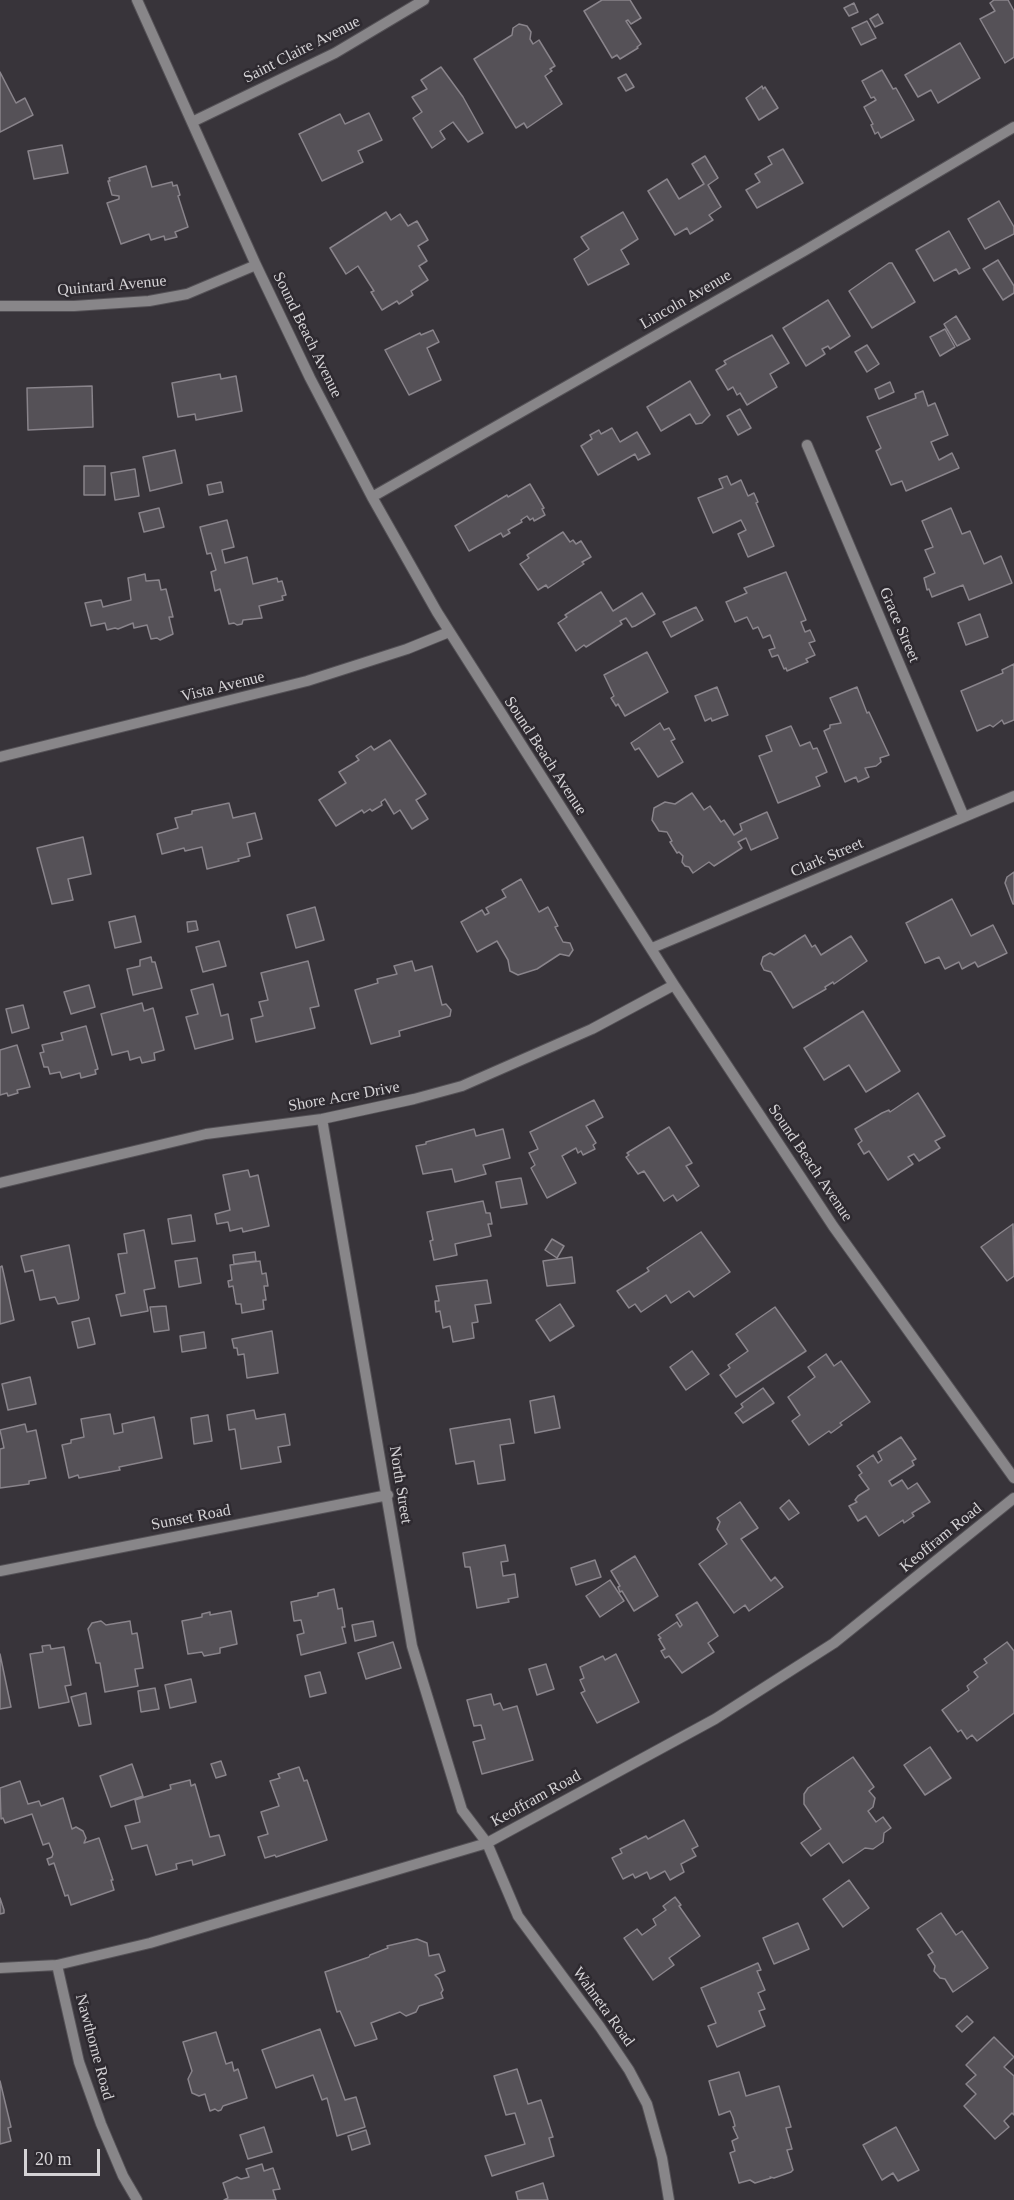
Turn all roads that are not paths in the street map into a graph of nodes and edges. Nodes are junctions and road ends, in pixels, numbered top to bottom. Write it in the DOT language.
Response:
graph roads {
  1 [pos="137,0"];
  2 [pos="424,0"];
  3 [pos="192,122"];
  4 [pos="1014,127"];
  5 [pos="256,265"];
  6 [pos="0,306"];
  7 [pos="807,445"];
  8 [pos="372,497"];
  9 [pos="449,632"];
  10 [pos="0,758"];
  11 [pos="1014,796"];
  12 [pos="964,817"];
  13 [pos="652,948"];
  14 [pos="674,985"];
  15 [pos="322,1119"];
  16 [pos="0,1183"];
  17 [pos="1014,1478"];
  18 [pos="388,1495"];
  19 [pos="1014,1498"];
  20 [pos="0,1571"];
  21 [pos="487,1843"];
  22 [pos="57,1965"];
  23 [pos="0,1968"];
  24 [pos="137,2200"];
  25 [pos="669,2200"];
  1 -- 3 [label="street, Sound Beach Avenue"];
  2 -- 3 [label="street, Saint Claire Avenue"];
  3 -- 5 [label="street, Sound Beach Avenue"];
  4 -- 8 [label="street, Lincoln Avenue"];
  5 -- 6 [label="street, Quintard Avenue"];
  5 -- 8 [label="street, Sound Beach Avenue"];
  7 -- 12 [label="street, Grace Street"];
  8 -- 9 [label="street, Sound Beach Avenue"];
  9 -- 10 [label="street, Vista Avenue"];
  9 -- 13 [label="street, Sound Beach Avenue"];
  11 -- 12 [label="street, Clark Street"];
  12 -- 13 [label="street, Clark Street"];
  13 -- 14 [label="street, Sound Beach Avenue"];
  14 -- 15 [label="street, Shore Acre Drive"];
  14 -- 17 [label="street, Sound Beach Avenue"];
  15 -- 16 [label="street, Shore Acre Drive"];
  15 -- 18 [label="street, North Street"];
  18 -- 20 [label="street, Sunset Road"];
  18 -- 21 [label="street, North Street"];
  19 -- 21 [label="street, Keoffram Road"];
  21 -- 22 [label="street, Keoffram Road"];
  21 -- 25 [label="street, Wahneta Road"];
  22 -- 23 [label="street, Keoffram Road"];
  22 -- 24 [label="street, Nawthorne Road"];
}
